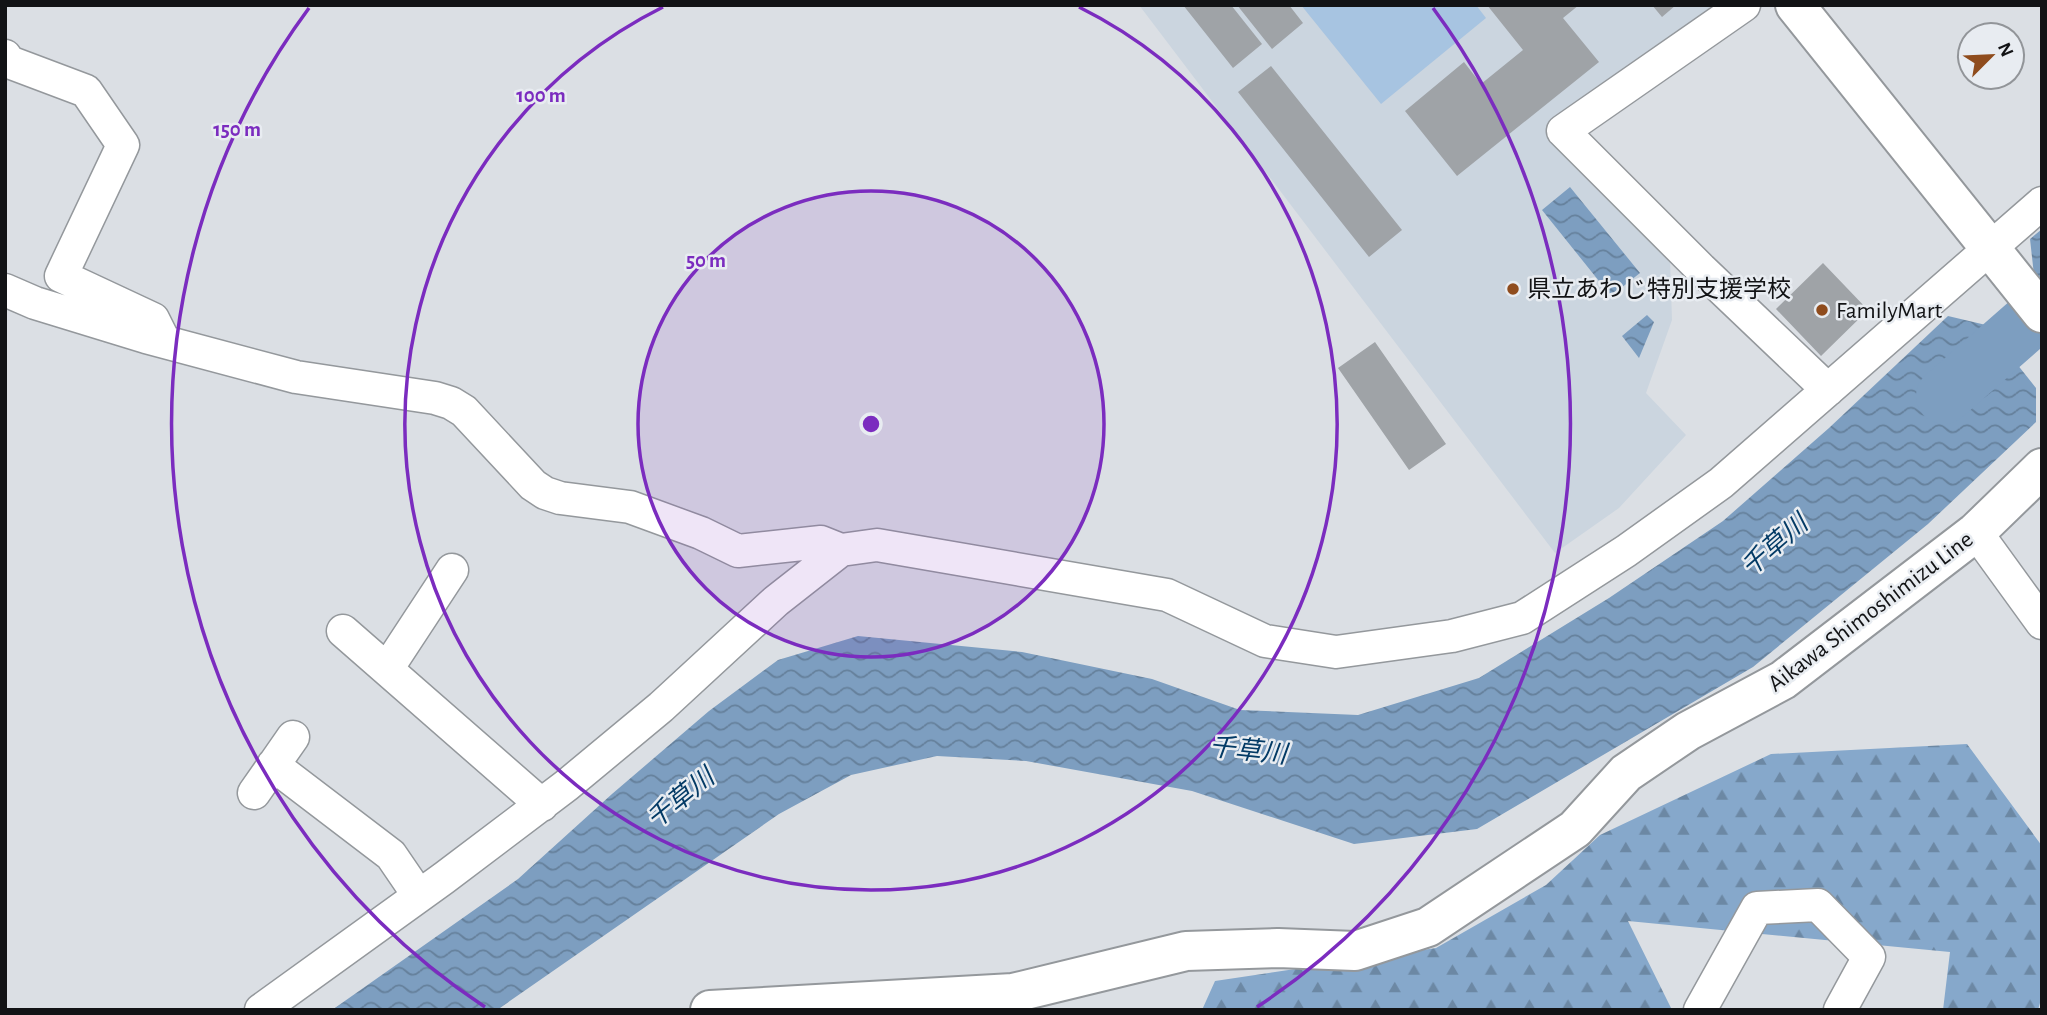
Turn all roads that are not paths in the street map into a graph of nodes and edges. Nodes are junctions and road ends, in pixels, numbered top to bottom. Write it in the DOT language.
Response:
graph roads {
  1 [pos="1744,5"];
  2 [pos="1795,5"];
  3 [pos="5,55"];
  4 [pos="2042,203"];
  5 [pos="1991,249"];
  6 [pos="5,290"];
  7 [pos="2042,313"];
  8 [pos="164,342"];
  9 [pos="1828,390"];
  10 [pos="2042,468"];
  11 [pos="1976,531"];
  12 [pos="841,550"];
  13 [pos="452,570"];
  14 [pos="2042,623"];
  15 [pos="343,631"];
  16 [pos="387,669"];
  17 [pos="293,737"];
  18 [pos="273,765"];
  19 [pos="254,793"];
  20 [pos="542,805"];
  21 [pos="419,897"];
  22 [pos="261,1010"];
  23 [pos="710,1010"];
  24 [pos="1700,1010"];
  25 [pos="1840,1010"];
  1 -- 9 [label="street"];
  2 -- 5 [label="main road"];
  3 -- 8 [label="street"];
  4 -- 5 [label="street"];
  5 -- 7 [label="main road"];
  5 -- 9 [label="street"];
  6 -- 8 [label="street"];
  8 -- 12 [label="street"];
  9 -- 12 [label="street"];
  10 -- 11 [label="main road, Aikawa Shimoshimizu Line"];
  11 -- 14 [label="street"];
  11 -- 23 [label="main road, Aikawa Shimoshimizu Line"];
  12 -- 20 [label="street"];
  13 -- 16 [label="street"];
  15 -- 16 [label="street"];
  16 -- 20 [label="street"];
  17 -- 18 [label="street"];
  18 -- 19 [label="street"];
  18 -- 21 [label="street"];
  20 -- 21 [label="street"];
  21 -- 22 [label="street"];
  24 -- 25 [label="street"];
}
